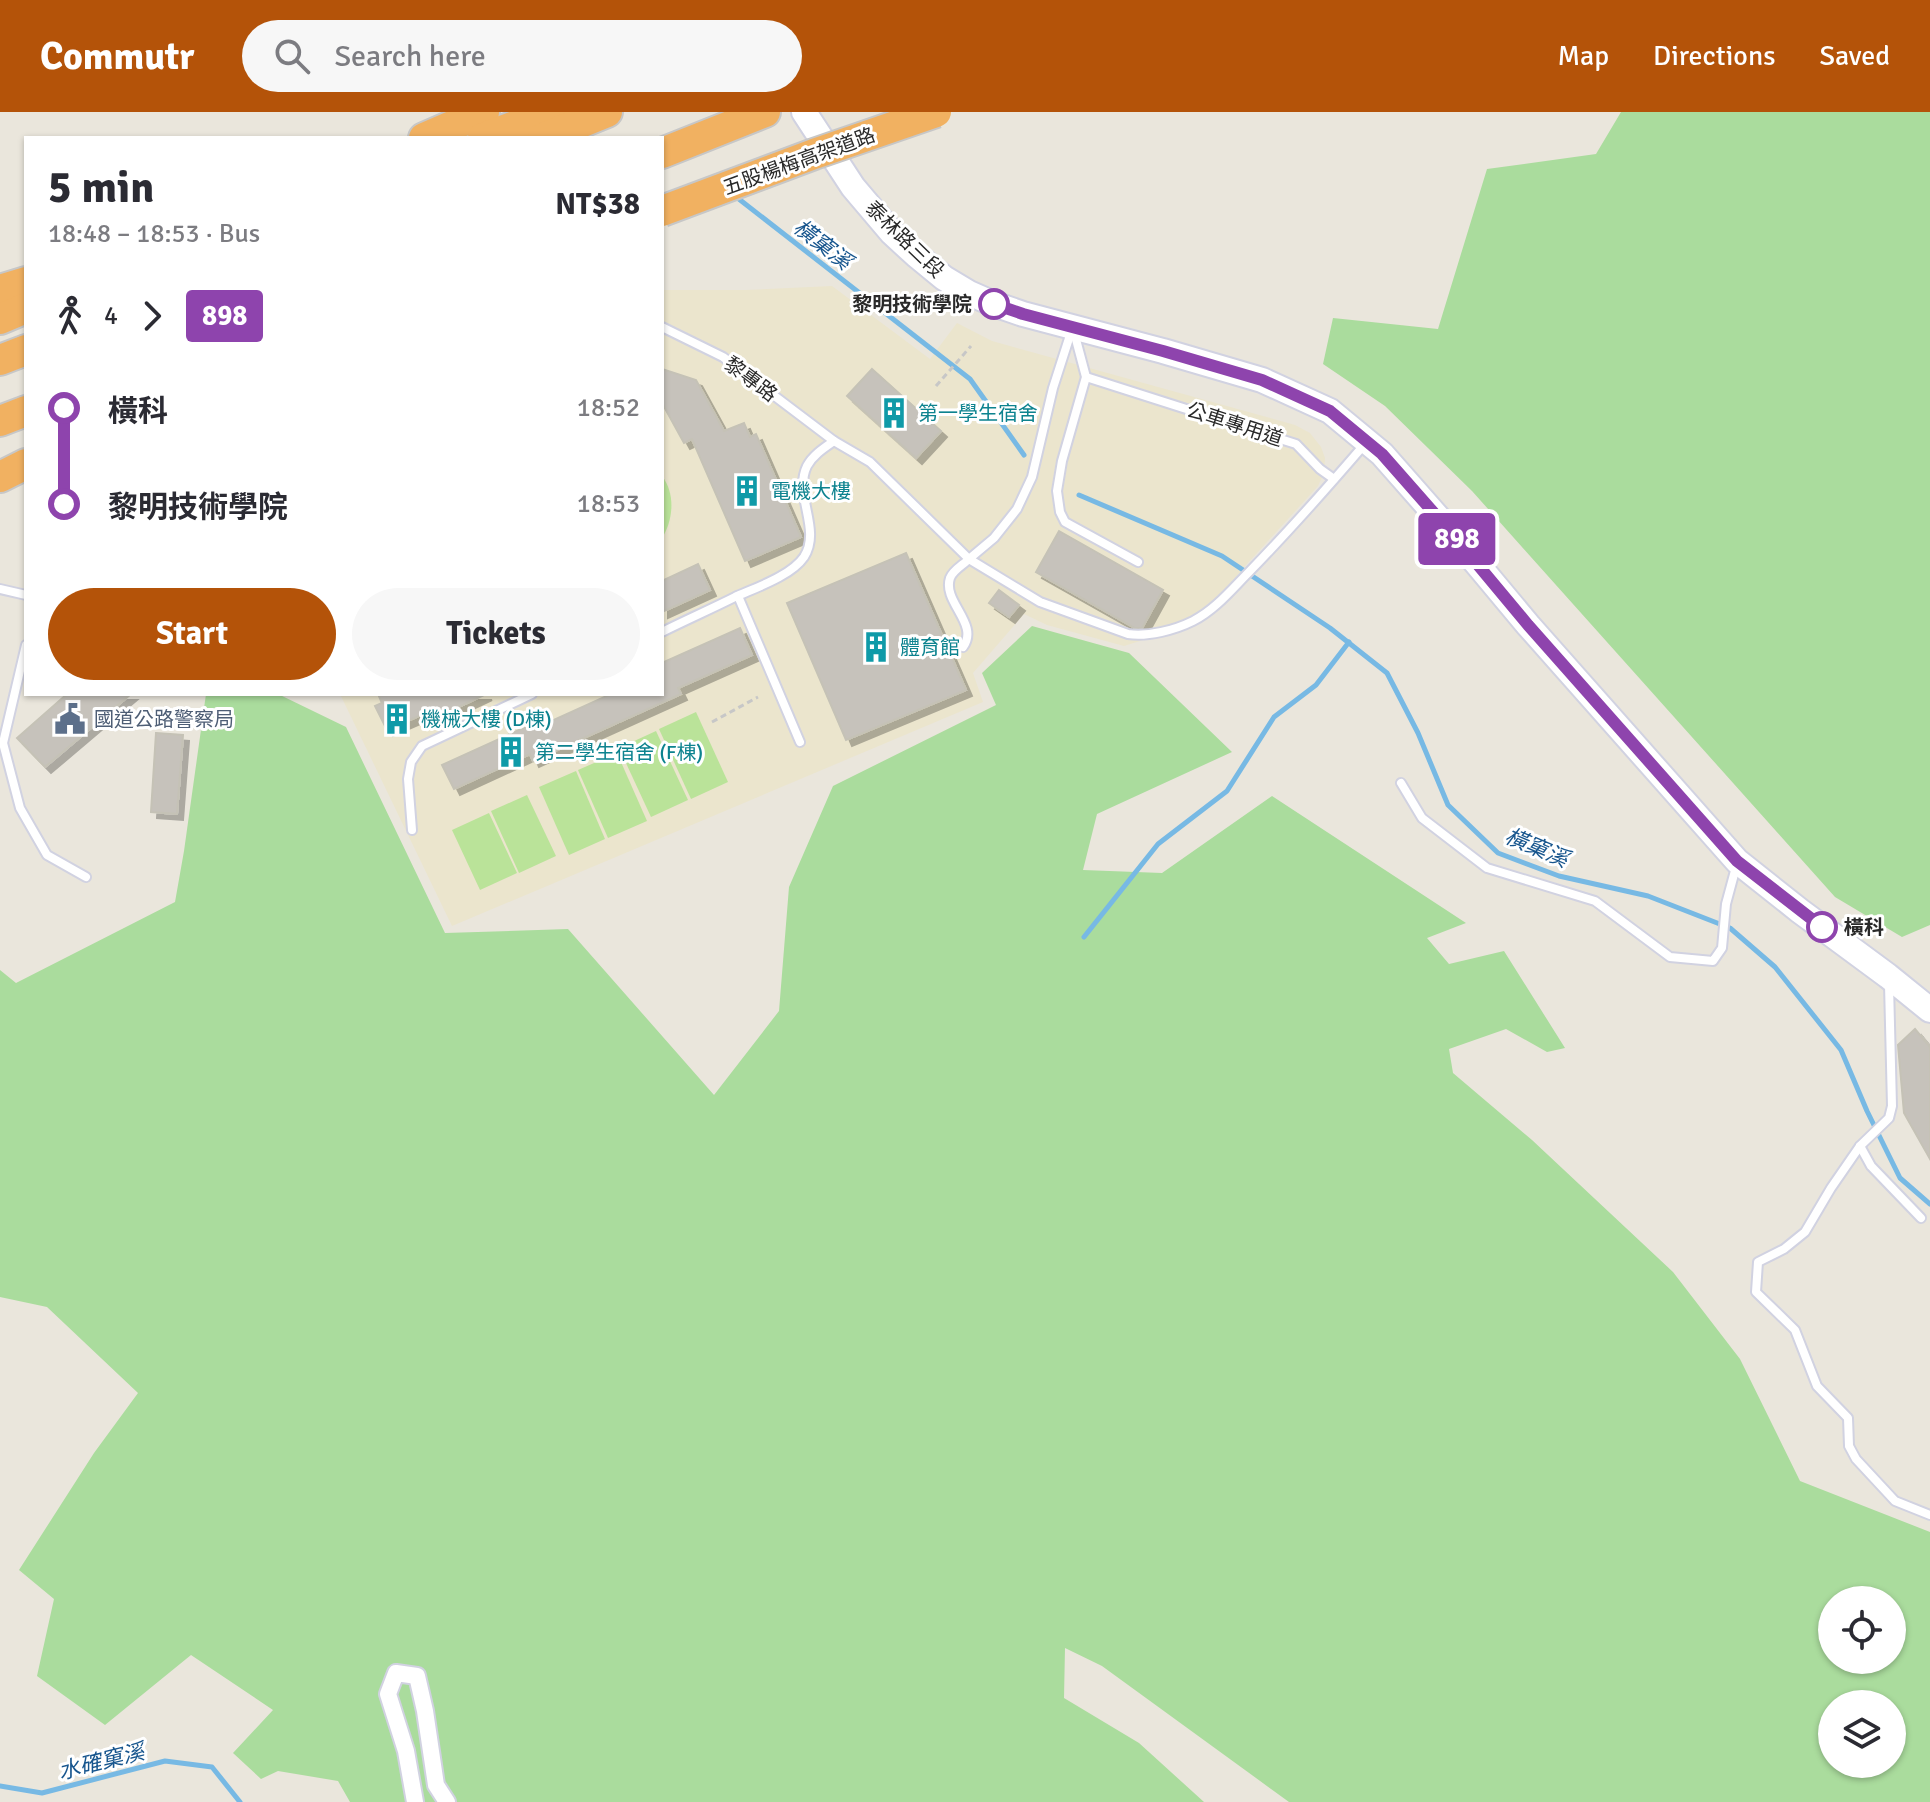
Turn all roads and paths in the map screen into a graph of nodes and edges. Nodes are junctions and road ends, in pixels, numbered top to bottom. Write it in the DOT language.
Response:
graph roads {
  1 [pos="484,112"];
  2 [pos="607,112"];
  3 [pos="804,112"];
  4 [pos="936,112"];
  5 [pos="756,116"];
  6 [pos="543,123"];
  7 [pos="429,136"];
  8 [pos="488,136"];
  9 [pos="664,152"];
  10 [pos="831,154"];
  11 [pos="664,212"];
  12 [pos="664,212"];
  13 [pos="24,283"];
  14 [pos="0,290"];
  15 [pos="24,298"];
  16 [pos="0,305"];
  17 [pos="24,309"];
  18 [pos="0,319"];
  19 [pos="664,328"];
  20 [pos="1072,328"];
  21 [pos="971,346"];
  22 [pos="24,351"];
  23 [pos="0,360"];
  24 [pos="1086,377"];
  25 [pos="936,386"];
  26 [pos="24,412"];
  27 [pos="0,421"];
  28 [pos="834,441"];
  29 [pos="1367,441"];
  30 [pos="24,465"];
  31 [pos="0,477"];
  32 [pos="1334,479"];
  33 [pos="24,480"];
  34 [pos="0,490"];
  35 [pos="969,559"];
  36 [pos="1138,562"];
  37 [pos="0,589"];
  38 [pos="24,595"];
  39 [pos="738,596"];
  40 [pos="664,631"];
  41 [pos="963,647"];
  42 [pos="24,654"];
  43 [pos="528,696"];
  44 [pos="758,697"];
  45 [pos="712,722"];
  46 [pos="800,742"];
  47 [pos="1401,783"];
  48 [pos="412,830"];
  49 [pos="1737,861"];
  50 [pos="86,877"];
  51 [pos="1888,976"];
  52 [pos="1930,1010"];
  53 [pos="1860,1146"];
  54 [pos="1921,1218"];
  55 [pos="1930,1515"];
  56 [pos="415,1802"];
  57 [pos="447,1802"];
  1 -- 7 [label="highway"];
  2 -- 6 [label="highway"];
  3 -- 10 [label="main road, 泰林路三段"];
  4 -- 12 [label="highway, 五股楊梅高架道路, bridge"];
  5 -- 9 [label="highway"];
  6 -- 8 [label="highway"];
  10 -- 11 [label="lane"];
  10 -- 20 [label="main road, 泰林路三段"];
  13 -- 14 [label="highway"];
  15 -- 16 [label="highway"];
  17 -- 18 [label="highway"];
  19 -- 28 [label="lane, 黎專路"];
  20 -- 24 [label="lane"];
  20 -- 29 [label="main road, 泰林路三段"];
  20 -- 35 [label="lane"];
  21 -- 25 [label="path"];
  22 -- 23 [label="highway"];
  24 -- 32 [label="lane, 公車專用道"];
  24 -- 36 [label="lane"];
  26 -- 27 [label="highway"];
  28 -- 35 [label="lane, 黎專路"];
  28 -- 39 [label="lane"];
  29 -- 32 [label="lane"];
  29 -- 49 [label="main road, 泰林路三段"];
  30 -- 31 [label="highway"];
  32 -- 35 [label="lane, 黎專路"];
  33 -- 34 [label="highway"];
  35 -- 41 [label="lane"];
  37 -- 38 [label="lane"];
  39 -- 40 [label="lane"];
  39 -- 46 [label="lane"];
  42 -- 50 [label="lane"];
  43 -- 48 [label="lane"];
  44 -- 45 [label="path"];
  47 -- 49 [label="lane"];
  49 -- 51 [label="main road, 泰林路三段"];
  51 -- 52 [label="main road, 泰林路三段"];
  51 -- 53 [label="lane"];
  53 -- 54 [label="lane"];
  53 -- 55 [label="lane"];
  56 -- 57 [label="street"];
}
